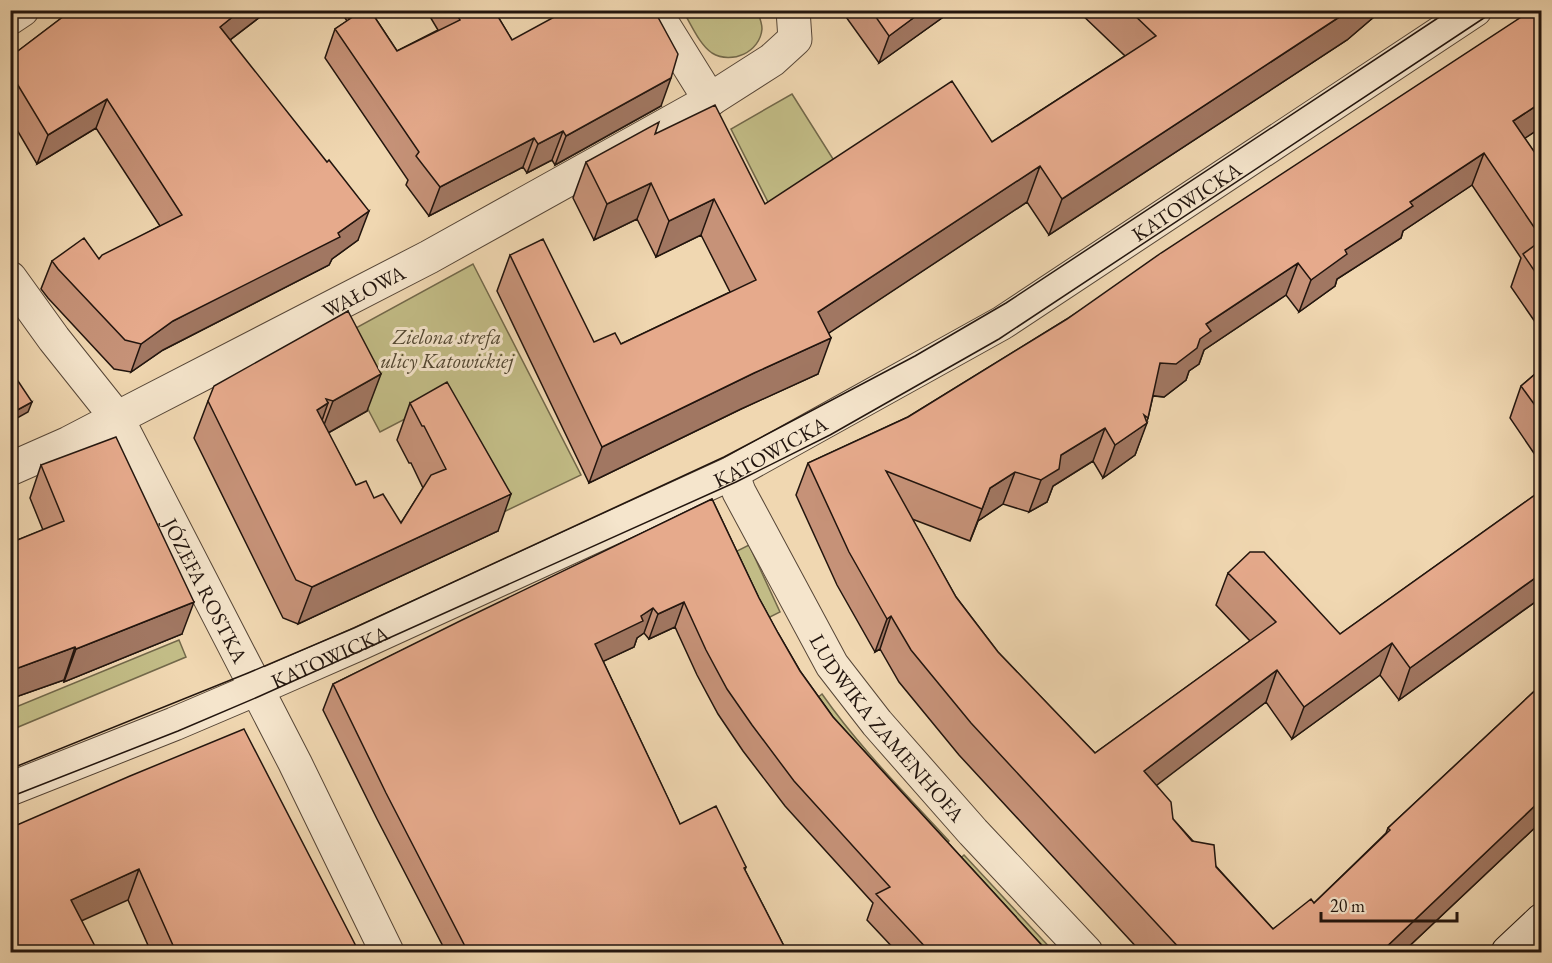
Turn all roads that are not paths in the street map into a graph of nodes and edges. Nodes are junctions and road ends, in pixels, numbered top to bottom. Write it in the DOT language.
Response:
graph roads {
  1 [pos="22,10"];
  2 [pos="654,10"];
  3 [pos="793,10"];
  4 [pos="1475,10"];
  5 [pos="10,18"];
  6 [pos="710,100"];
  7 [pos="10,278"];
  8 [pos="117,418"];
  9 [pos="10,469"];
  10 [pos="732,473"];
  11 [pos="256,689"];
  12 [pos="10,789"];
  13 [pos="387,952"];
  14 [pos="1086,952"];
  1 -- 5 [label="street"];
  2 -- 6 [label="street"];
  3 -- 6 [label="street, WAŁOWA"];
  4 -- 10 [label="street, KATOWICKA"];
  6 -- 8 [label="street, WAŁOWA"];
  7 -- 8 [label="street, JÓZEFA ROSTKA"];
  8 -- 9 [label="street, WAŁOWA"];
  8 -- 11 [label="street, JÓZEFA ROSTKA"];
  10 -- 11 [label="street, KATOWICKA"];
  10 -- 14 [label="street, LUDWIKA ZAMENHOFA"];
  11 -- 12 [label="street, KATOWICKA"];
  11 -- 13 [label="street, JÓZEFA ROSTKA"];
}
